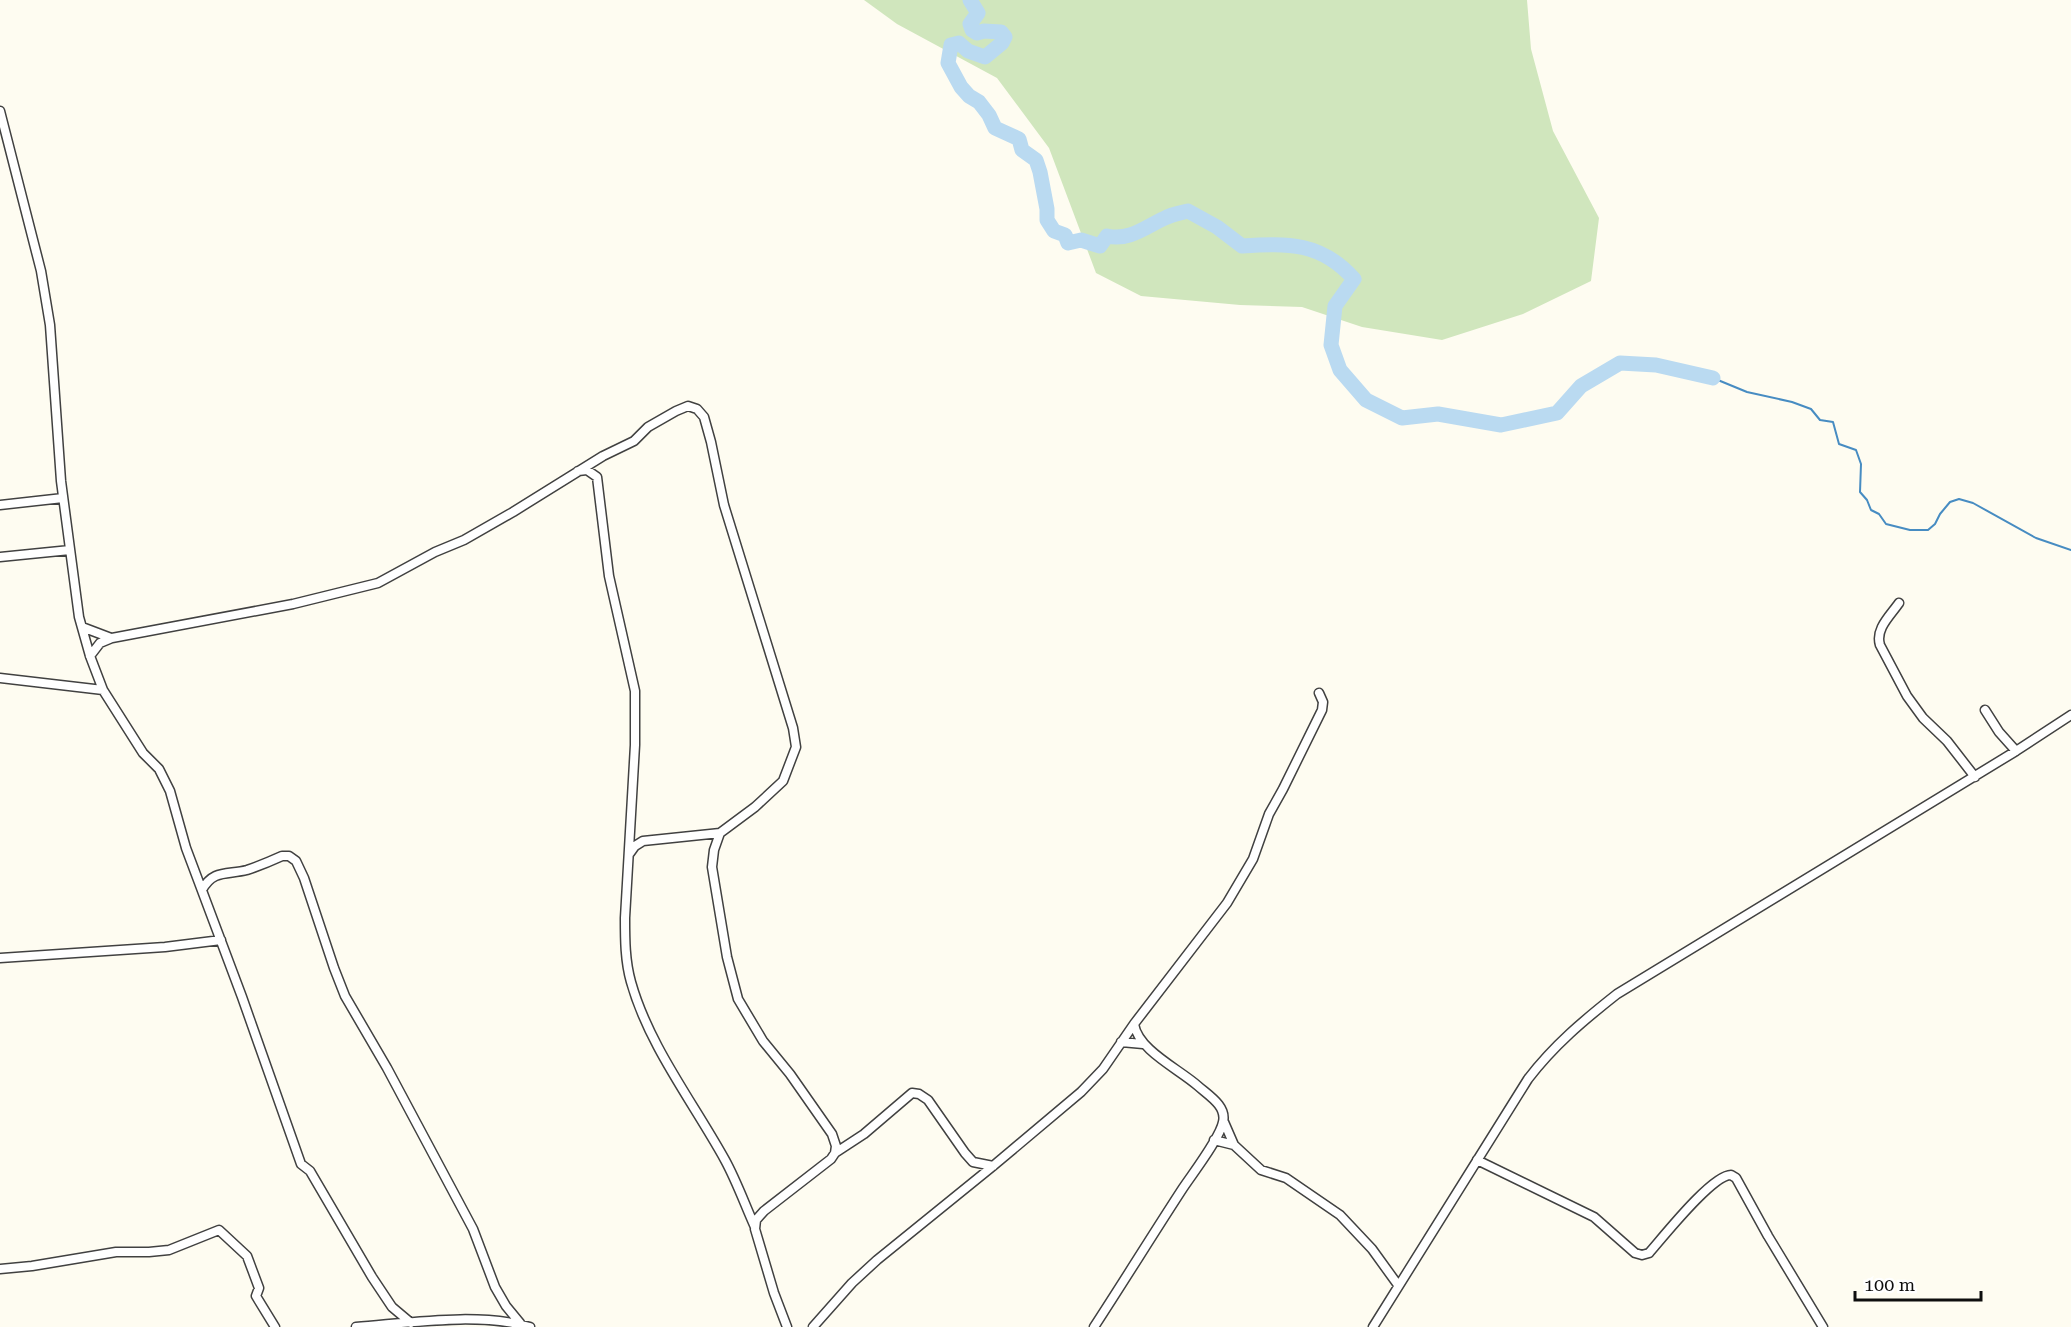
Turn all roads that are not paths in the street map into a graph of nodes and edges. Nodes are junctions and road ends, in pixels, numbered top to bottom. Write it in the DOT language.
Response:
graph roads {
  1 [pos="0,111"];
  2 [pos="578,471"];
  3 [pos="63,498"];
  4 [pos="0,505"];
  5 [pos="70,550"];
  6 [pos="0,557"];
  7 [pos="1899,603"];
  8 [pos="82,627"];
  9 [pos="111,638"];
  10 [pos="90,656"];
  11 [pos="0,678"];
  12 [pos="103,690"];
  13 [pos="1319,693"];
  14 [pos="1985,710"];
  15 [pos="2071,716"];
  16 [pos="2016,751"];
  17 [pos="1975,777"];
  18 [pos="720,833"];
  19 [pos="629,854"];
  20 [pos="202,890"];
  21 [pos="221,940"];
  22 [pos="0,958"];
  23 [pos="1134,1024"];
  24 [pos="1121,1042"];
  25 [pos="1143,1044"];
  26 [pos="1224,1122"];
  27 [pos="832,1134"];
  28 [pos="1214,1140"];
  29 [pos="849,1145"];
  30 [pos="1234,1145"];
  31 [pos="835,1153"];
  32 [pos="1477,1160"];
  33 [pos="973,1162"];
  34 [pos="993,1166"];
  35 [pos="976,1179"];
  36 [pos="755,1228"];
  37 [pos="0,1269"];
  38 [pos="1398,1284"];
  39 [pos="411,1323"];
  40 [pos="520,1323"];
  41 [pos="275,1327"];
  42 [pos="356,1327"];
  43 [pos="530,1327"];
  44 [pos="787,1327"];
  45 [pos="813,1327"];
  46 [pos="1094,1327"];
  47 [pos="1373,1327"];
  48 [pos="1823,1327"];
  1 -- 3 [label="street"];
  2 -- 9 [label="street"];
  2 -- 18 [label="street"];
  2 -- 19 [label="street"];
  3 -- 4 [label="street"];
  3 -- 5 [label="street"];
  5 -- 6 [label="street"];
  5 -- 8 [label="street"];
  7 -- 17 [label="street"];
  8 -- 9 [label="street"];
  8 -- 10 [label="street"];
  9 -- 10 [label="street"];
  10 -- 12 [label="street"];
  11 -- 12 [label="street"];
  12 -- 20 [label="street"];
  13 -- 23 [label="street"];
  14 -- 16 [label="street"];
  15 -- 16 [label="street"];
  16 -- 17 [label="street"];
  17 -- 32 [label="street"];
  18 -- 19 [label="street"];
  18 -- 27 [label="street"];
  19 -- 36 [label="street"];
  20 -- 21 [label="street"];
  20 -- 40 [label="street"];
  21 -- 22 [label="street"];
  21 -- 39 [label="street"];
  23 -- 24 [label="street"];
  23 -- 25 [label="street"];
  24 -- 25 [label="street"];
  24 -- 34 [label="street"];
  25 -- 26 [label="street"];
  26 -- 28 [label="street"];
  26 -- 30 [label="street"];
  27 -- 29 [label="street"];
  27 -- 31 [label="street"];
  28 -- 30 [label="street"];
  28 -- 46 [label="street"];
  29 -- 31 [label="street"];
  29 -- 33 [label="street"];
  30 -- 38 [label="street"];
  31 -- 36 [label="street"];
  32 -- 38 [label="street"];
  32 -- 48 [label="street"];
  33 -- 34 [label="street"];
  33 -- 35 [label="street"];
  34 -- 35 [label="street"];
  35 -- 45 [label="street"];
  36 -- 44 [label="street"];
  37 -- 41 [label="street"];
  38 -- 47 [label="street"];
  39 -- 40 [label="street"];
  39 -- 42 [label="street"];
  40 -- 43 [label="street"];
}
